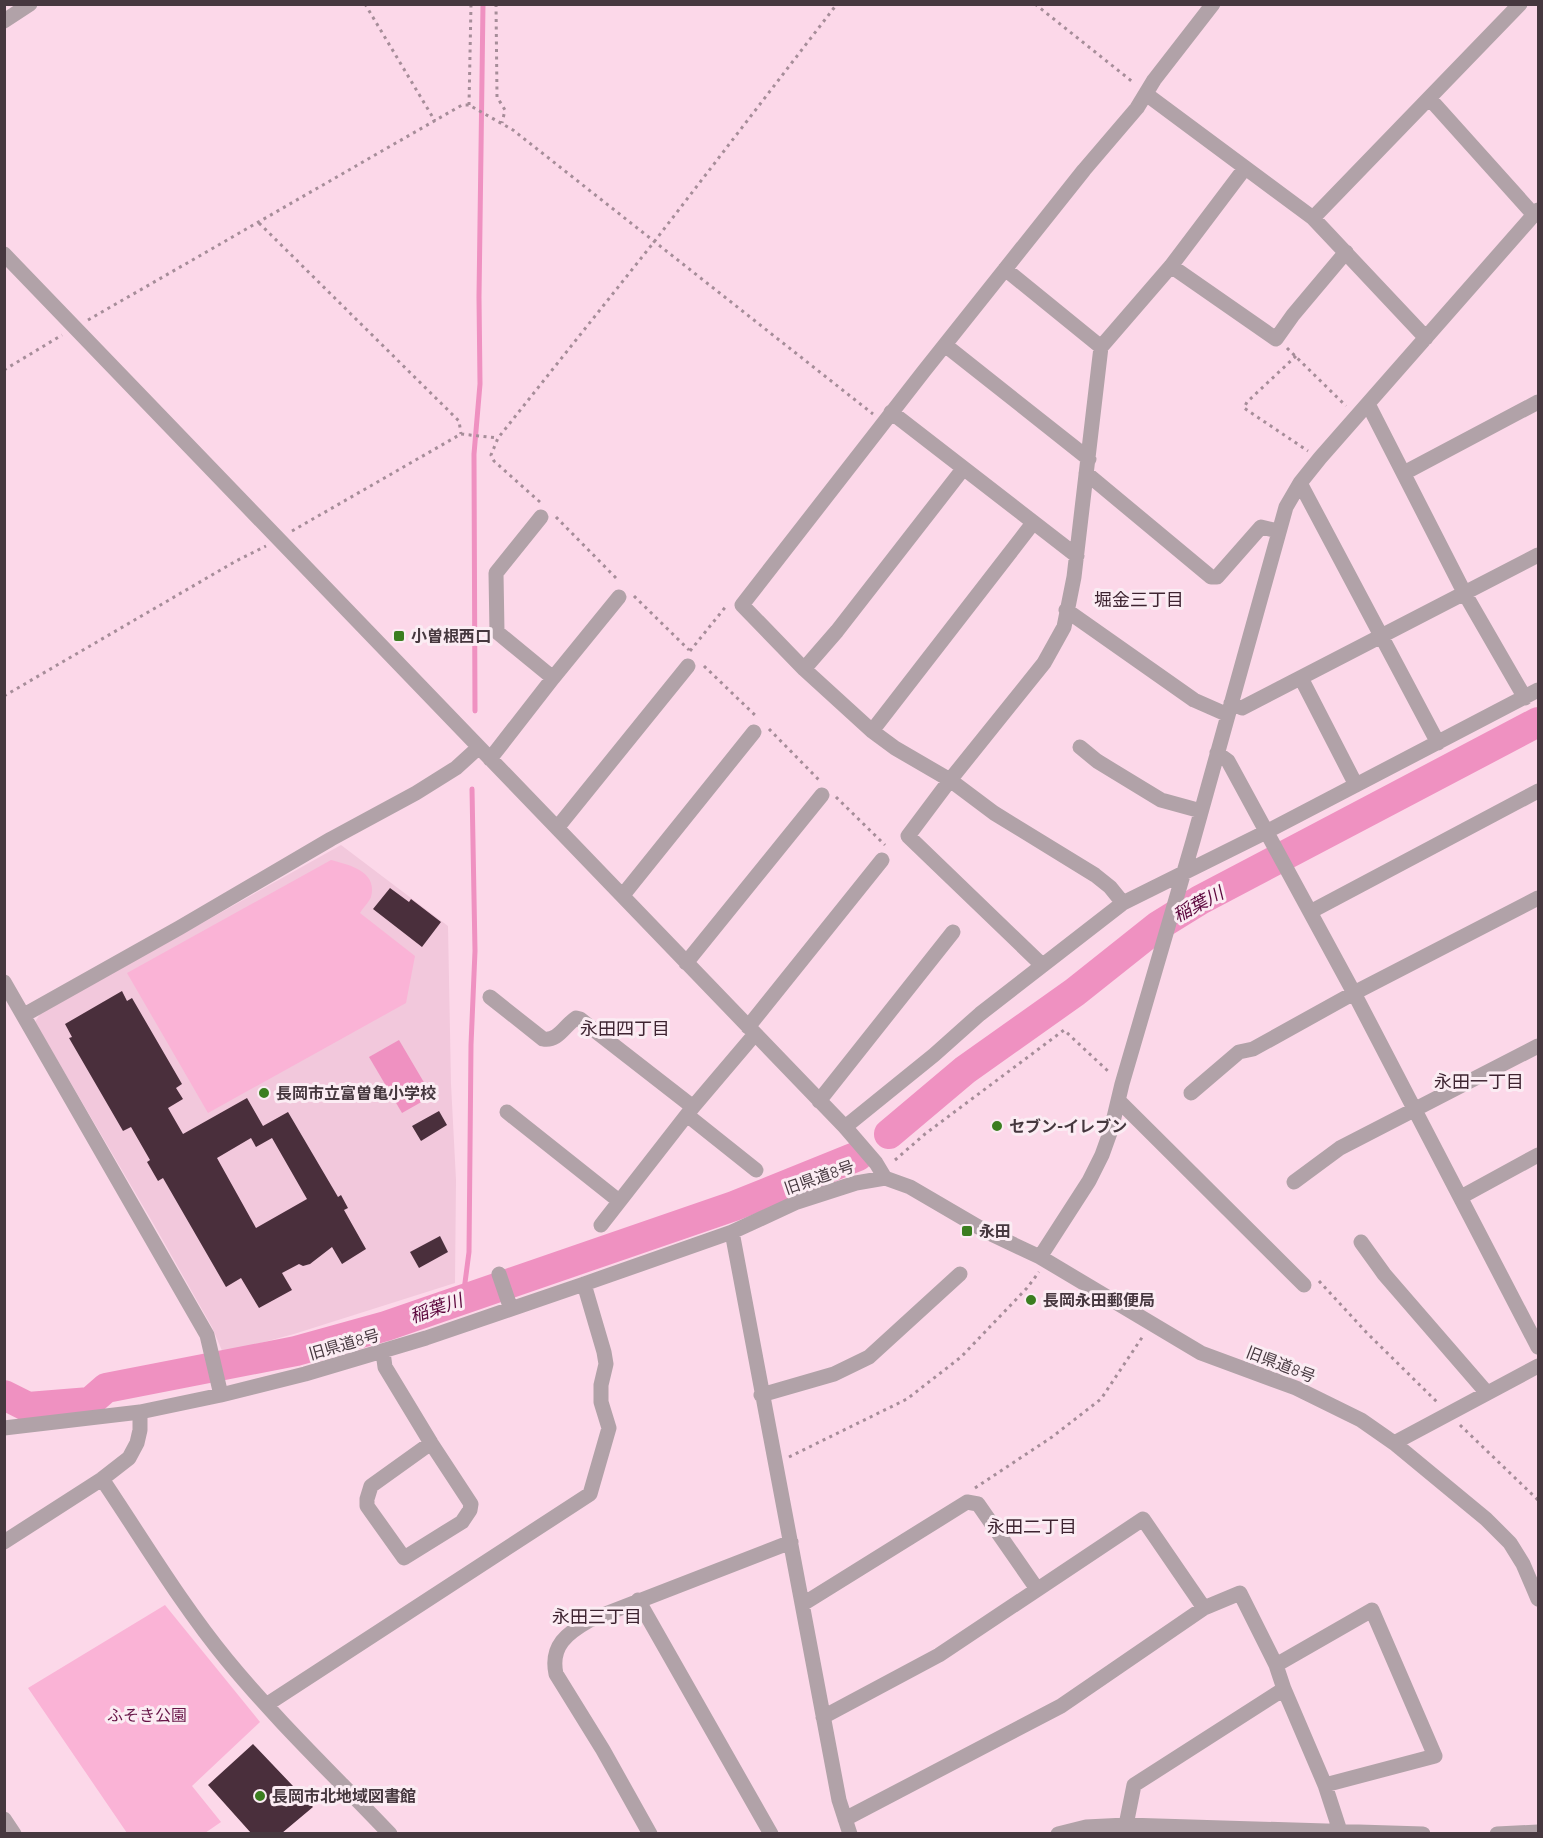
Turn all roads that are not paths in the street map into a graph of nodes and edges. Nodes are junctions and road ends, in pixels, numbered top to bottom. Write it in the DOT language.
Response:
graph roads {
  1 [pos="30,4"];
  2 [pos="1213,4"];
  3 [pos="1515,6"];
  4 [pos="4,21"];
  5 [pos="1146,94"];
  6 [pos="1429,98"];
  7 [pos="1245,168"];
  8 [pos="1536,213"];
  9 [pos="1313,218"];
  10 [pos="1346,252"];
  11 [pos="4,254"];
  12 [pos="1172,266"];
  13 [pos="1005,269"];
  14 [pos="1426,338"];
  15 [pos="945,345"];
  16 [pos="1101,347"];
  17 [pos="1539,402"];
  18 [pos="1368,404"];
  19 [pos="888,417"];
  20 [pos="1088,466"];
  21 [pos="963,469"];
  22 [pos="1404,473"];
  23 [pos="1300,483"];
  24 [pos="541,517"];
  25 [pos="1033,523"];
  26 [pos="1278,531"];
  27 [pos="1539,555"];
  28 [pos="1077,556"];
  29 [pos="623,593"];
  30 [pos="1465,594"];
  31 [pos="1066,610"];
  32 [pos="1381,637"];
  33 [pos="695,663"];
  34 [pos="804,669"];
  35 [pos="553,678"];
  36 [pos="1301,678"];
  37 [pos="1532,694"];
  38 [pos="1230,709"];
  39 [pos="761,727"];
  40 [pos="872,732"];
  41 [pos="1438,743"];
  42 [pos="478,747"];
  43 [pos="1080,747"];
  44 [pos="1217,753"];
  45 [pos="490,759"];
  46 [pos="950,780"];
  47 [pos="1356,785"];
  48 [pos="824,789"];
  49 [pos="1539,791"];
  50 [pos="1201,811"];
  51 [pos="557,828"];
  52 [pos="1266,832"];
  53 [pos="882,860"];
  54 [pos="1182,875"];
  55 [pos="623,895"];
  56 [pos="1539,898"];
  57 [pos="1123,903"];
  58 [pos="1310,912"];
  59 [pos="952,932"];
  60 [pos="686,963"];
  61 [pos="1042,965"];
  62 [pos="4,982"];
  63 [pos="1354,993"];
  64 [pos="490,997"];
  65 [pos="24,1015"];
  66 [pos="751,1030"];
  67 [pos="1539,1046"];
  68 [pos="1191,1093"];
  69 [pos="819,1101"];
  70 [pos="1119,1101"];
  71 [pos="1414,1110"];
  72 [pos="690,1111"];
  73 [pos="507,1112"];
  74 [pos="845,1127"];
  75 [pos="1539,1155"];
  76 [pos="756,1170"];
  77 [pos="885,1178"];
  78 [pos="1294,1182"];
  79 [pos="1461,1197"];
  80 [pos="619,1201"];
  81 [pos="601,1225"];
  82 [pos="732,1232"];
  83 [pos="1361,1242"];
  84 [pos="1043,1259"];
  85 [pos="499,1274"];
  86 [pos="960,1274"];
  87 [pos="584,1284"];
  88 [pos="1304,1285"];
  89 [pos="510,1305"];
  90 [pos="1539,1347"];
  91 [pos="382,1352"];
  92 [pos="1539,1366"];
  93 [pos="1487,1392"];
  94 [pos="221,1395"];
  95 [pos="761,1395"];
  96 [pos="140,1412"];
  97 [pos="4,1428"];
  98 [pos="431,1443"];
  99 [pos="1394,1443"];
  100 [pos="102,1479"];
  101 [pos="4,1542"];
  102 [pos="790,1542"];
  103 [pos="1037,1589"];
  104 [pos="1539,1599"];
  105 [pos="638,1600"];
  106 [pos="803,1604"];
  107 [pos="1204,1608"];
  108 [pos="1276,1665"];
  109 [pos="1284,1689"];
  110 [pos="266,1705"];
  111 [pos="823,1718"];
  112 [pos="1324,1785"];
  113 [pos="4,1819"];
  114 [pos="1126,1825"];
  115 [pos="847,1826"];
  116 [pos="1108,1829"];
  117 [pos="1242,1831"];
  118 [pos="1539,1832"];
  119 [pos="14,1833"];
  120 [pos="390,1833"];
  121 [pos="650,1833"];
  122 [pos="771,1833"];
  123 [pos="1058,1833"];
  124 [pos="1341,1833"];
  125 [pos="1423,1833"];
  126 [pos="1497,1833"];
  1 -- 4 [label="street"];
  2 -- 5 [label="street"];
  3 -- 6 [label="street"];
  5 -- 7 [label="street"];
  5 -- 13 [label="street"];
  6 -- 8 [label="street"];
  6 -- 9 [label="street"];
  7 -- 9 [label="street"];
  7 -- 12 [label="street"];
  8 -- 14 [label="street"];
  9 -- 10 [label="street"];
  10 -- 12 [label="street"];
  10 -- 14 [label="street"];
  11 -- 42 [label="street"];
  12 -- 16 [label="street"];
  13 -- 15 [label="street"];
  13 -- 16 [label="street"];
  14 -- 18 [label="street"];
  15 -- 19 [label="street"];
  15 -- 20 [label="street"];
  16 -- 20 [label="street"];
  17 -- 22 [label="street"];
  18 -- 22 [label="street"];
  18 -- 23 [label="street"];
  19 -- 21 [label="street"];
  19 -- 34 [label="street"];
  20 -- 26 [label="street"];
  20 -- 28 [label="street"];
  21 -- 25 [label="street"];
  21 -- 34 [label="street"];
  22 -- 30 [label="street"];
  23 -- 26 [label="street"];
  23 -- 32 [label="street"];
  24 -- 35 [label="street"];
  25 -- 28 [label="street"];
  25 -- 40 [label="street"];
  26 -- 38 [label="street"];
  27 -- 30 [label="street"];
  28 -- 31 [label="street"];
  29 -- 35 [label="street"];
  30 -- 32 [label="street"];
  30 -- 37 [label="street"];
  31 -- 38 [label="street"];
  31 -- 46 [label="street"];
  32 -- 36 [label="street"];
  32 -- 41 [label="street"];
  33 -- 51 [label="street"];
  34 -- 40 [label="street"];
  35 -- 45 [label="street"];
  36 -- 38 [label="street"];
  36 -- 47 [label="street"];
  37 -- 41 [label="street"];
  38 -- 44 [label="street"];
  39 -- 55 [label="street"];
  40 -- 46 [label="street"];
  41 -- 47 [label="street"];
  42 -- 45 [label="street"];
  42 -- 65 [label="street"];
  43 -- 50 [label="street"];
  44 -- 50 [label="street"];
  44 -- 52 [label="street"];
  45 -- 51 [label="street"];
  46 -- 57 [label="street"];
  46 -- 61 [label="street"];
  47 -- 52 [label="street"];
  48 -- 60 [label="street"];
  49 -- 58 [label="street"];
  50 -- 54 [label="street"];
  51 -- 55 [label="street"];
  52 -- 54 [label="street"];
  52 -- 58 [label="street"];
  53 -- 66 [label="street"];
  54 -- 57 [label="street"];
  54 -- 70 [label="street"];
  55 -- 60 [label="street"];
  56 -- 63 [label="street"];
  57 -- 61 [label="street"];
  58 -- 63 [label="street"];
  59 -- 69 [label="street"];
  60 -- 66 [label="street"];
  61 -- 74 [label="street"];
  62 -- 65 [label="street"];
  63 -- 68 [label="street"];
  63 -- 71 [label="street"];
  64 -- 72 [label="street"];
  65 -- 94 [label="street"];
  66 -- 69 [label="street"];
  66 -- 72 [label="street"];
  67 -- 71 [label="street"];
  69 -- 74 [label="street"];
  70 -- 84 [label="street"];
  70 -- 88 [label="street"];
  71 -- 78 [label="street"];
  71 -- 79 [label="street"];
  72 -- 76 [label="street"];
  72 -- 80 [label="street"];
  73 -- 80 [label="street"];
  74 -- 77 [label="street"];
  75 -- 79 [label="street"];
  77 -- 82 [label="street, 旧県道8号"];
  77 -- 84 [label="street, 旧県道8号"];
  79 -- 90 [label="street"];
  80 -- 81 [label="street"];
  82 -- 87 [label="street, 旧県道8号"];
  82 -- 95 [label="street"];
  83 -- 93 [label="street"];
  84 -- 99 [label="street, 旧県道8号"];
  85 -- 89 [label="street"];
  86 -- 95 [label="street"];
  87 -- 89 [label="street, 旧県道8号"];
  87 -- 110 [label="street"];
  89 -- 91 [label="street, 旧県道8号"];
  91 -- 94 [label="street, 旧県道8号"];
  91 -- 98 [label="street"];
  92 -- 93 [label="street"];
  93 -- 99 [label="street"];
  94 -- 96 [label="street, 旧県道8号"];
  95 -- 102 [label="street"];
  96 -- 97 [label="street, 旧県道8号"];
  96 -- 100 [label="street"];
  98 -- 98 [label="street"];
  99 -- 104 [label="street, 旧県道8号"];
  100 -- 101 [label="street"];
  100 -- 110 [label="street"];
  102 -- 105 [label="street"];
  102 -- 106 [label="street"];
  103 -- 106 [label="street"];
  103 -- 107 [label="street"];
  103 -- 111 [label="street"];
  105 -- 121 [label="street"];
  105 -- 122 [label="street"];
  106 -- 111 [label="street"];
  107 -- 108 [label="street"];
  107 -- 115 [label="street"];
  108 -- 109 [label="street"];
  108 -- 112 [label="street"];
  109 -- 112 [label="street"];
  109 -- 114 [label="street"];
  110 -- 120 [label="street"];
  111 -- 115 [label="street"];
  112 -- 124 [label="street"];
  113 -- 119 [label="street"];
  114 -- 116 [label="street"];
  114 -- 117 [label="street"];
  116 -- 123 [label="street"];
  117 -- 124 [label="street"];
  118 -- 126 [label="street"];
  124 -- 125 [label="street"];
}
